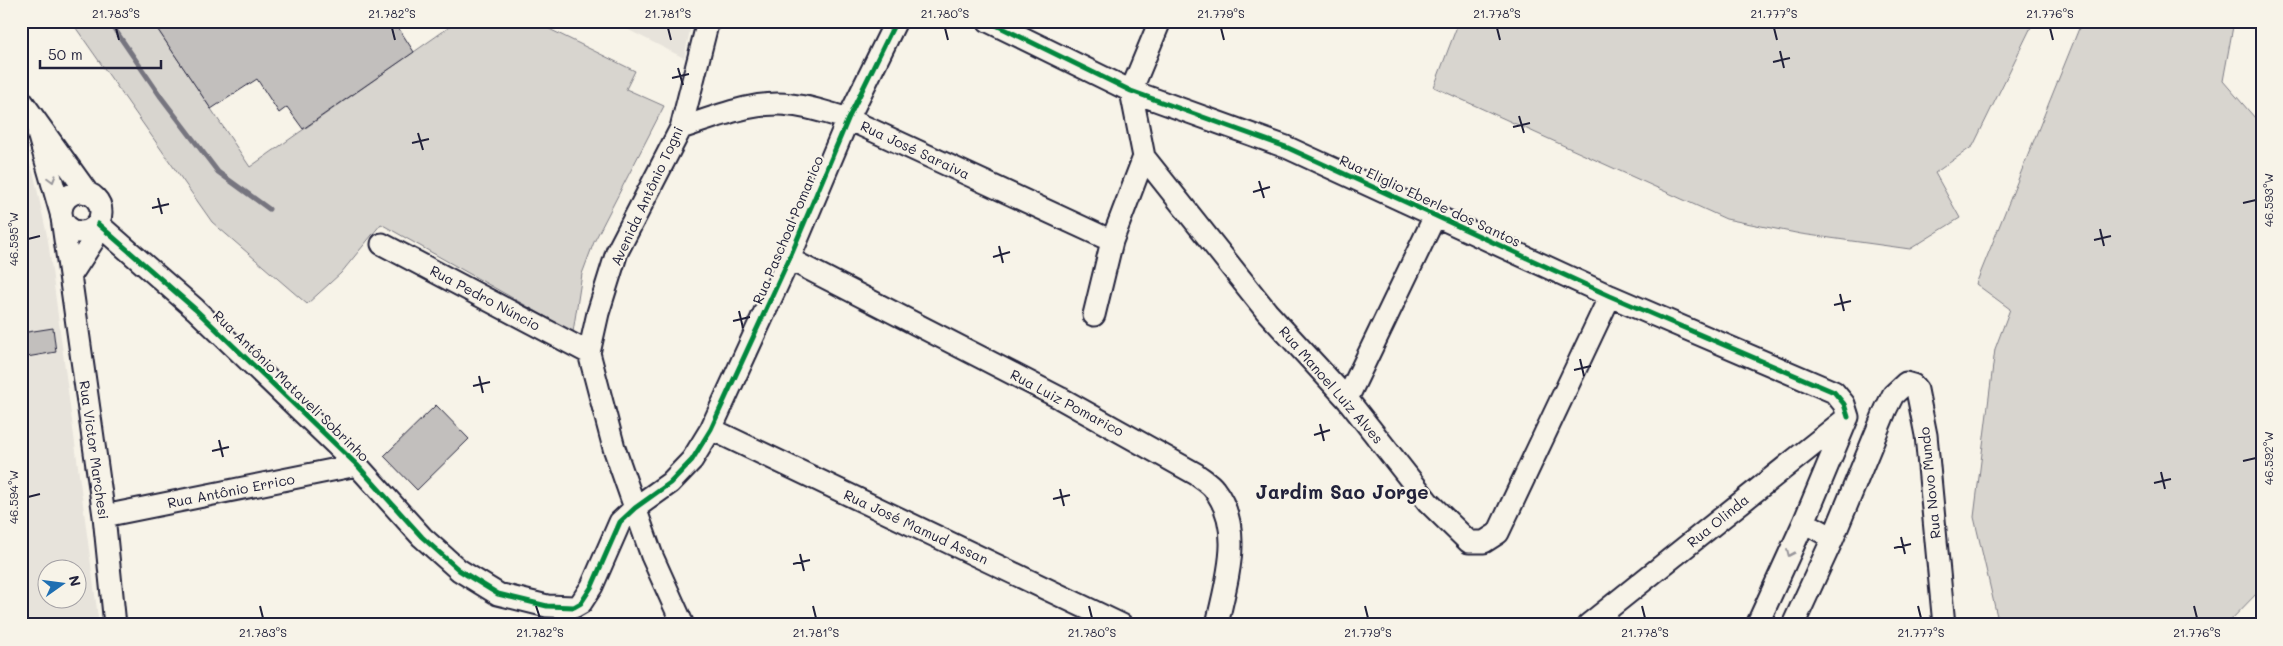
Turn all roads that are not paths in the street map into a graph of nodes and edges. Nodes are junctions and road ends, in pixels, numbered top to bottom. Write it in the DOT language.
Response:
graph roads {
  1 [pos="708,21"];
  2 [pos="896,21"];
  3 [pos="988,21"];
  4 [pos="1160,21"];
  5 [pos="1131,91"];
  6 [pos="26,108"];
  7 [pos="848,119"];
  8 [pos="681,128"];
  9 [pos="1144,157"];
  10 [pos="87,192"];
  11 [pos="61,216"];
  12 [pos="1435,216"];
  13 [pos="98,224"];
  14 [pos="1112,241"];
  15 [pos="120,244"];
  16 [pos="382,244"];
  17 [pos="88,249"];
  18 [pos="789,259"];
  19 [pos="71,275"];
  20 [pos="1610,296"];
  21 [pos="1094,315"];
  22 [pos="589,353"];
  23 [pos="1347,399"];
  24 [pos="1848,417"];
  25 [pos="711,429"];
  26 [pos="357,465"];
  27 [pos="635,508"];
  28 [pos="104,516"];
  29 [pos="1804,522"];
  30 [pos="1832,538"];
  31 [pos="115,625"];
  32 [pos="682,625"];
  33 [pos="1122,625"];
  34 [pos="1217,625"];
  35 [pos="1588,625"];
  36 [pos="1757,625"];
  37 [pos="1793,625"];
  38 [pos="1944,625"];
  1 -- 8 [label="street, Avenida Antônio Togni"];
  2 -- 7 [label="street, Rua Paschoal Pomarico"];
  3 -- 5 [label="street, Rua Eliglio Eberle dos Santos"];
  4 -- 5 [label="street"];
  5 -- 9 [label="street"];
  5 -- 12 [label="street, Rua Eliglio Eberle dos Santos"];
  6 -- 10 [label="street"];
  6 -- 11 [label="street, Rua Victor Marchesi, one-way"];
  7 -- 8 [label="street, Rua José Saraiva"];
  7 -- 14 [label="street, Rua José Saraiva"];
  7 -- 18 [label="street, Rua Paschoal Pomarico"];
  8 -- 22 [label="street, Avenida Antônio Togni"];
  9 -- 14 [label="street"];
  9 -- 23 [label="street, Rua Manoel Luiz Alves"];
  10 -- 11 [label="street"];
  10 -- 13 [label="street"];
  11 -- 13 [label="street"];
  11 -- 19 [label="street, Rua Victor Marchesi"];
  12 -- 20 [label="street, Rua Eliglio Eberle dos Santos"];
  12 -- 23 [label="street"];
  13 -- 15 [label="street, Rua Antônio Mataveli Sobrinho"];
  13 -- 17 [label="street"];
  14 -- 21 [label="street"];
  15 -- 17 [label="street"];
  15 -- 26 [label="street, Rua Antônio Mataveli Sobrinho"];
  16 -- 22 [label="street, Rua Pedro Núncio"];
  17 -- 19 [label="street"];
  18 -- 25 [label="street, Rua Paschoal Pomarico"];
  18 -- 34 [label="street, Rua Luiz Pomarico"];
  19 -- 28 [label="street, Rua Victor Marchesi"];
  20 -- 23 [label="street, Rua Manoel Luiz Alves"];
  20 -- 24 [label="street, Rua Eliglio Eberle dos Santos"];
  22 -- 27 [label="street, Avenida Antônio Togni"];
  24 -- 29 [label="street"];
  24 -- 35 [label="street, Rua Olinda"];
  25 -- 27 [label="street, Rua Paschoal Pomarico"];
  25 -- 33 [label="street, Rua José Mamud Assan"];
  26 -- 27 [label="street, Rua Antônio Mataveli Sobrinho"];
  26 -- 28 [label="street, Rua Antônio Errico"];
  27 -- 32 [label="street, Avenida Antônio Togni"];
  28 -- 31 [label="street, Rua Victor Marchesi"];
  29 -- 30 [label="street"];
  29 -- 36 [label="street, one-way"];
  30 -- 37 [label="street"];
  30 -- 38 [label="street, Rua Novo Mundo"];
}
